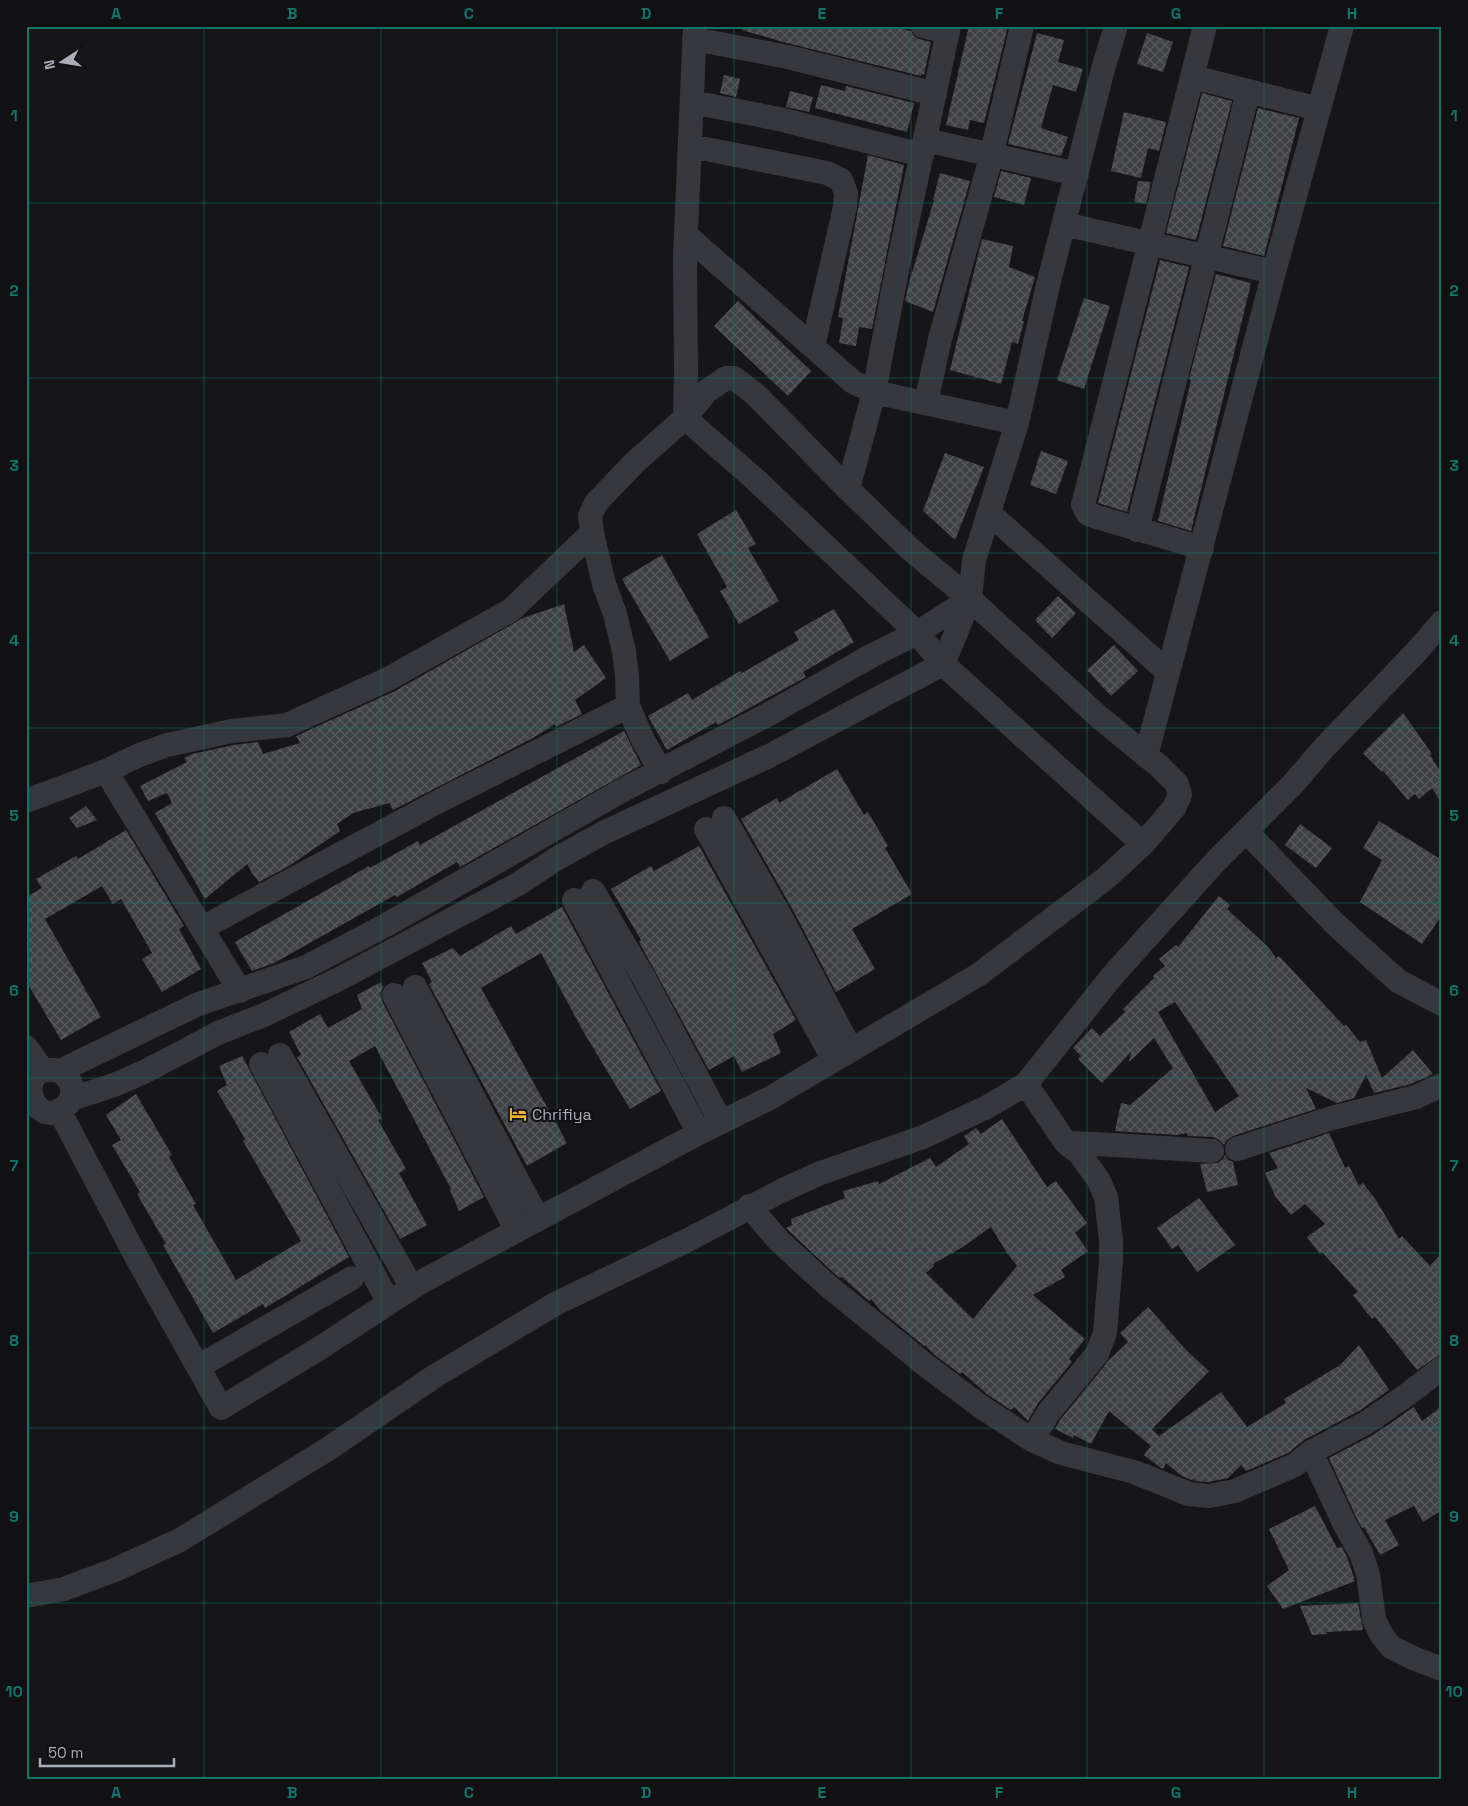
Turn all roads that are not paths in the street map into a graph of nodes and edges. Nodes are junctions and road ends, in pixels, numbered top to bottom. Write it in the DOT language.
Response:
graph roads {
  1 [pos="923,26"];
  2 [pos="1022,26"];
  3 [pos="1116,26"];
  4 [pos="1205,26"];
  5 [pos="1336,28"];
  6 [pos="949,29"];
  7 [pos="695,32"];
  8 [pos="1193,77"];
  9 [pos="1248,92"];
  10 [pos="935,94"];
  11 [pos="692,102"];
  12 [pos="1319,109"];
  13 [pos="690,146"];
  14 [pos="923,148"];
  15 [pos="991,154"];
  16 [pos="1077,174"];
  17 [pos="1064,224"];
  18 [pos="686,235"];
  19 [pos="1150,244"];
  20 [pos="1206,257"];
  21 [pos="1274,272"];
  22 [pos="813,346"];
  23 [pos="874,392"];
  24 [pos="926,402"];
  25 [pos="685,418"];
  26 [pos="1017,423"];
  27 [pos="848,489"];
  28 [pos="989,513"];
  29 [pos="1137,530"];
  30 [pos="592,533"];
  31 [pos="1202,548"];
  32 [pos="970,600"];
  33 [pos="1442,622"];
  34 [pos="917,633"];
  35 [pos="943,664"];
  36 [pos="1168,672"];
  37 [pos="628,706"];
  38 [pos="1146,756"];
  39 [pos="106,771"];
  40 [pos="661,772"];
  41 [pos="26,801"];
  42 [pos="715,823"];
  43 [pos="1247,832"];
  44 [pos="1143,844"];
  45 [pos="202,928"];
  46 [pos="644,978"];
  47 [pos="623,990"];
  48 [pos="240,991"];
  49 [pos="1442,1004"];
  50 [pos="26,1047"];
  51 [pos="843,1055"];
  52 [pos="51,1071"];
  53 [pos="467,1083"];
  54 [pos="1026,1084"];
  55 [pos="1442,1085"];
  56 [pos="445,1096"];
  57 [pos="65,1105"];
  58 [pos="721,1122"];
  59 [pos="699,1133"];
  60 [pos="1066,1143"];
  61 [pos="332,1147"];
  62 [pos="1237,1149"];
  63 [pos="1212,1152"];
  64 [pos="311,1160"];
  65 [pos="750,1206"];
  66 [pos="538,1219"];
  67 [pos="517,1231"];
  68 [pos="352,1278"];
  69 [pos="412,1288"];
  70 [pos="389,1303"];
  71 [pos="198,1366"];
  72 [pos="1442,1368"];
  73 [pos="1032,1440"];
  74 [pos="1311,1452"];
  75 [pos="26,1596"];
  76 [pos="1442,1669"];
  1 -- 6 [label="street"];
  2 -- 15 [label="street"];
  3 -- 16 [label="street"];
  4 -- 8 [label="street"];
  5 -- 12 [label="street"];
  6 -- 10 [label="street"];
  7 -- 10 [label="street"];
  7 -- 11 [label="street"];
  8 -- 9 [label="street"];
  8 -- 19 [label="street"];
  9 -- 12 [label="street"];
  9 -- 20 [label="street"];
  10 -- 14 [label="street"];
  11 -- 13 [label="street"];
  11 -- 14 [label="street"];
  12 -- 21 [label="street"];
  13 -- 18 [label="street"];
  13 -- 22 [label="street"];
  14 -- 15 [label="street"];
  14 -- 23 [label="street"];
  15 -- 16 [label="street"];
  15 -- 24 [label="street"];
  16 -- 17 [label="street"];
  17 -- 19 [label="street"];
  17 -- 26 [label="street"];
  18 -- 22 [label="street"];
  18 -- 25 [label="street"];
  19 -- 20 [label="street"];
  19 -- 29 [label="street"];
  20 -- 21 [label="street"];
  20 -- 29 [label="street"];
  21 -- 31 [label="street"];
  22 -- 23 [label="street"];
  23 -- 24 [label="street"];
  23 -- 27 [label="street"];
  24 -- 26 [label="street"];
  25 -- 27 [label="street"];
  25 -- 30 [label="street"];
  25 -- 34 [label="street"];
  26 -- 28 [label="street"];
  27 -- 32 [label="street"];
  28 -- 32 [label="street"];
  28 -- 36 [label="street"];
  29 -- 31 [label="street"];
  30 -- 37 [label="street"];
  30 -- 39 [label="street"];
  31 -- 36 [label="street"];
  32 -- 34 [label="street"];
  32 -- 35 [label="street"];
  32 -- 38 [label="street"];
  33 -- 43 [label="street"];
  34 -- 35 [label="street"];
  34 -- 40 [label="street"];
  35 -- 44 [label="street"];
  35 -- 57 [label="street"];
  36 -- 38 [label="street"];
  37 -- 40 [label="street"];
  37 -- 45 [label="street"];
  38 -- 44 [label="street"];
  39 -- 41 [label="street"];
  39 -- 45 [label="street"];
  40 -- 48 [label="street"];
  42 -- 51 [label="street"];
  43 -- 49 [label="street"];
  43 -- 54 [label="street"];
  44 -- 51 [label="street"];
  45 -- 48 [label="street"];
  46 -- 47 [label="street"];
  46 -- 47 [label="street"];
  46 -- 58 [label="street"];
  47 -- 59 [label="street"];
  48 -- 52 [label="street"];
  50 -- 52 [label="street"];
  51 -- 58 [label="street"];
  52 -- 57 [label="street"];
  52 -- 57 [label="street"];
  53 -- 56 [label="street"];
  53 -- 56 [label="street"];
  53 -- 66 [label="street"];
  54 -- 60 [label="street"];
  54 -- 65 [label="street"];
  55 -- 62 [label="street"];
  56 -- 67 [label="street"];
  57 -- 71 [label="street"];
  58 -- 59 [label="street"];
  59 -- 66 [label="street"];
  60 -- 63 [label="street"];
  60 -- 73 [label="street"];
  61 -- 64 [label="street"];
  61 -- 64 [label="street"];
  61 -- 69 [label="street"];
  64 -- 70 [label="street"];
  65 -- 73 [label="street"];
  65 -- 75 [label="street"];
  66 -- 67 [label="street"];
  67 -- 69 [label="street"];
  68 -- 71 [label="street"];
  69 -- 70 [label="street"];
  70 -- 71 [label="street"];
  72 -- 74 [label="street"];
  73 -- 74 [label="street"];
  74 -- 76 [label="street"];
}
